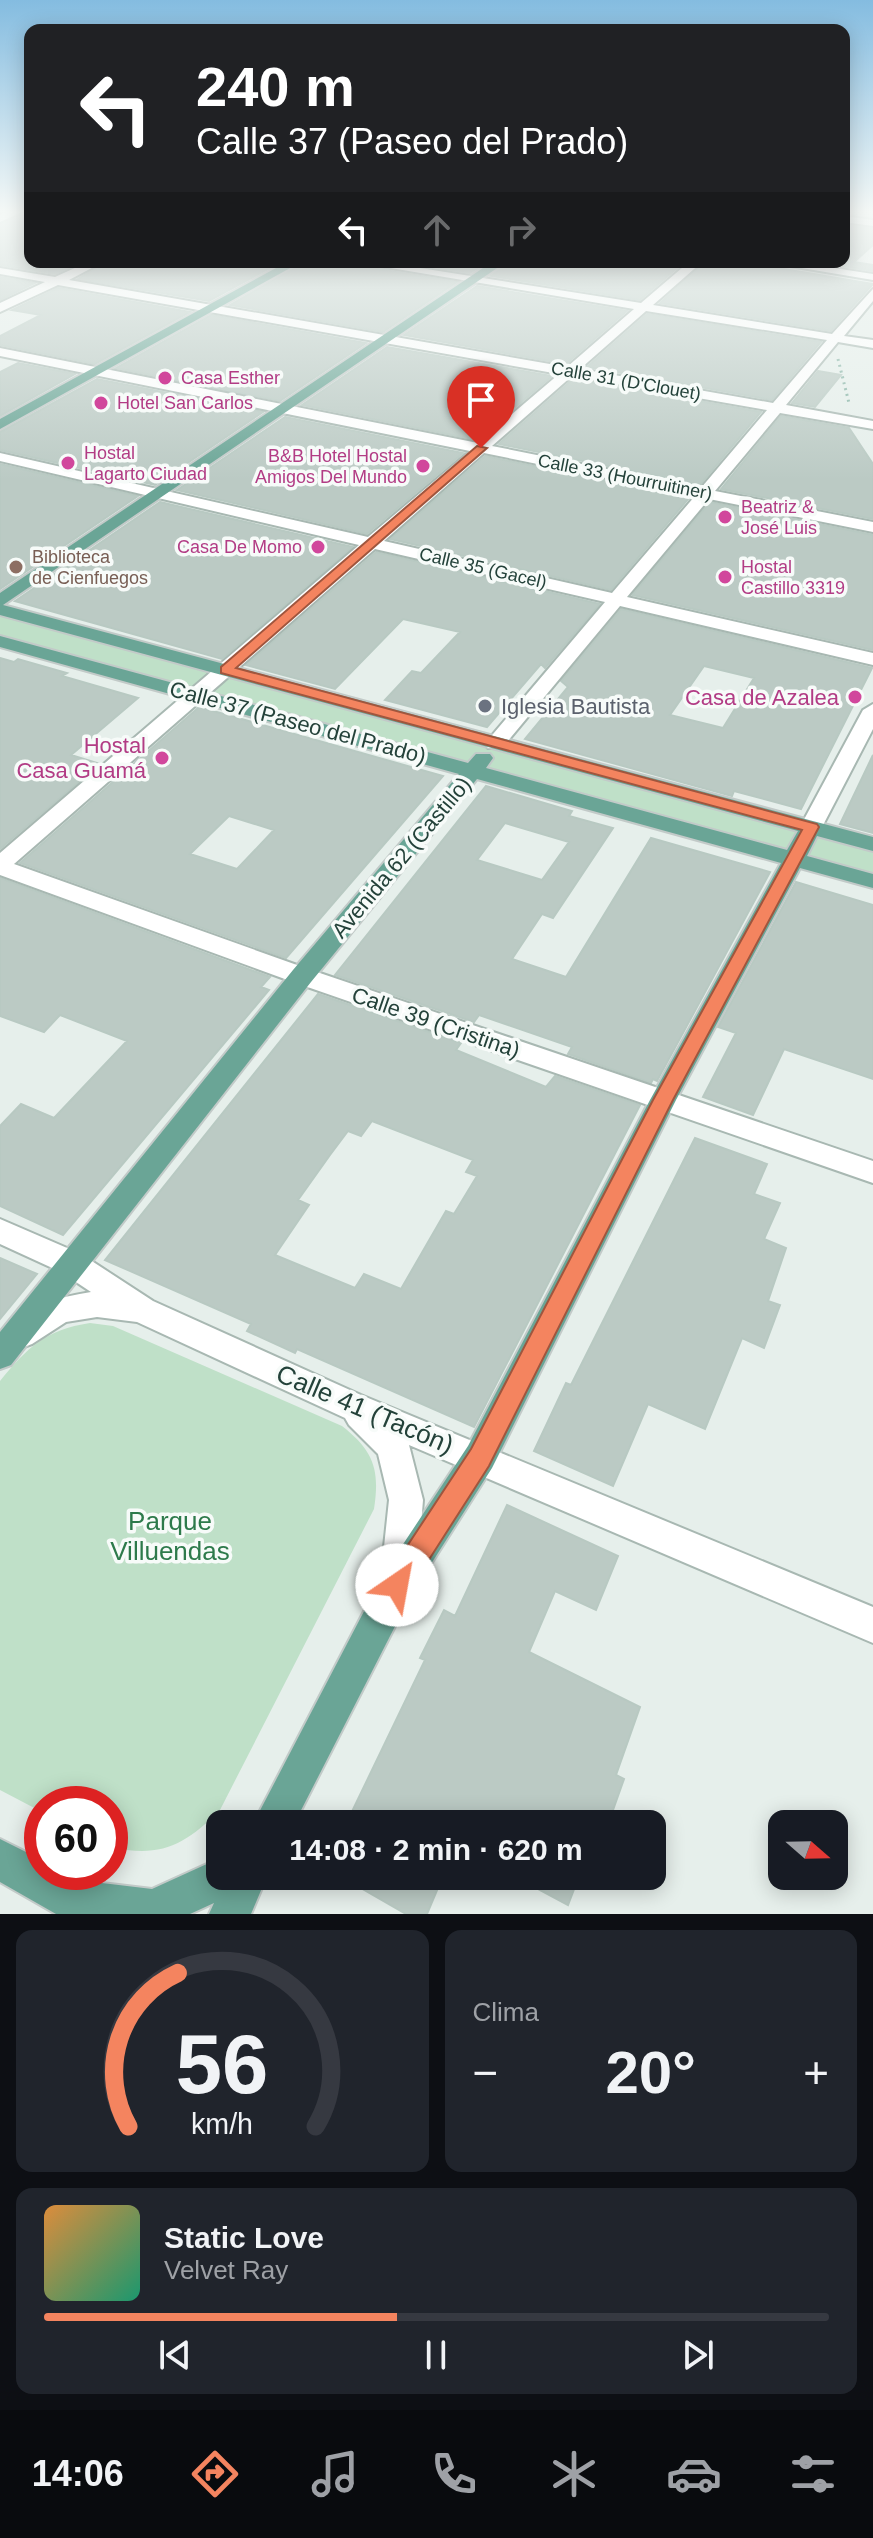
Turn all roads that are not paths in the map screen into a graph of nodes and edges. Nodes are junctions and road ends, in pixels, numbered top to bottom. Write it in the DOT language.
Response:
graph roads {
  1 [pos="174,301"];
  2 [pos="225,301"];
  3 [pos="443,301"];
  4 [pos="608,301"];
  5 [pos="651,301"];
  6 [pos="866,301"];
  7 [pos="644,307"];
  8 [pos="213,308"];
  9 [pos="837,338"];
  10 [pos="387,339"];
  11 [pos="873,344"];
  12 [pos="0,352"];
  13 [pos="570,371"];
  14 [pos="96,372"];
  15 [pos="777,408"];
  16 [pos="284,409"];
  17 [pos="0,425"];
  18 [pos="873,425"];
  19 [pos="481,448"];
  20 [pos="0,457"];
  21 [pos="705,493"];
  22 [pos="157,495"];
  23 [pos="873,527"];
  24 [pos="372,543"];
  25 [pos="616,599"];
  26 [pos="0,601"];
  27 [pos="0,610"];
  28 [pos="0,641"];
  29 [pos="873,659"];
  30 [pos="226,670"];
  31 [pos="197,694"];
  32 [pos="873,710"];
  33 [pos="495,744"];
  34 [pos="474,769"];
  35 [pos="811,827"];
  36 [pos="873,844"];
  37 [pos="795,859"];
  38 [pos="0,866"];
  39 [pos="873,881"];
  40 [pos="302,976"];
  41 [pos="663,1100"];
  42 [pos="873,1172"];
  43 [pos="0,1231"];
  44 [pos="71,1263"];
  45 [pos="142,1310"];
  46 [pos="5,1348"];
  47 [pos="350,1405"];
  48 [pos="480,1457"];
  49 [pos="397,1585"];
  50 [pos="873,1625"];
  51 [pos="280,1810"];
  52 [pos="0,1859"];
  53 [pos="206,1885"];
  54 [pos="241,1890"];
  55 [pos="75,1907"];
  56 [pos="230,1914"];
  1 -- 8 [label="street, Calle 31 (D'Clouet)"];
  2 -- 8 [label="main road"];
  3 -- 10 [label="main road"];
  4 -- 7 [label="street"];
  5 -- 7 [label="street"];
  6 -- 9 [label="street, Avenida 62 (Castillo)"];
  7 -- 9 [label="street"];
  7 -- 13 [label="street"];
  8 -- 10 [label="street, Calle 31 (D'Clouet)"];
  8 -- 14 [label="main road"];
  9 -- 11 [label="street"];
  9 -- 15 [label="street, Avenida 62 (Castillo)"];
  10 -- 13 [label="street, Calle 31 (D'Clouet)"];
  10 -- 16 [label="main road"];
  12 -- 14 [label="street, Calle 33 (Hourruitiner)"];
  13 -- 15 [label="street, Calle 31 (D'Clouet)"];
  13 -- 19 [label="street"];
  14 -- 16 [label="street, Calle 33 (Hourruitiner)"];
  14 -- 17 [label="main road"];
  15 -- 18 [label="street, Calle 31 (D'Clouet)"];
  15 -- 21 [label="street, Avenida 62 (Castillo)"];
  16 -- 19 [label="street, Calle 33 (Hourruitiner)"];
  16 -- 22 [label="main road"];
  19 -- 21 [label="street, Calle 33 (Hourruitiner)"];
  19 -- 24 [label="street"];
  20 -- 22 [label="street, Calle 35 (Gacel)"];
  21 -- 23 [label="street, Calle 33 (Hourruitiner)"];
  21 -- 25 [label="street, Avenida 62 (Castillo)"];
  22 -- 24 [label="street, Calle 35 (Gacel)"];
  22 -- 26 [label="main road"];
  24 -- 25 [label="street, Calle 35 (Gacel)"];
  24 -- 30 [label="street"];
  25 -- 29 [label="street, Calle 35 (Gacel)"];
  25 -- 33 [label="street, Avenida 62 (Castillo)"];
  27 -- 30 [label="main road, Calle 37 (Paseo del Prado)"];
  28 -- 31 [label="main road, Calle 37 (Paseo del Prado)"];
  30 -- 31 [label="street"];
  30 -- 33 [label="main road, Calle 37 (Paseo del Prado)"];
  31 -- 34 [label="main road, Calle 37 (Paseo del Prado)"];
  31 -- 38 [label="street"];
  32 -- 35 [label="street"];
  33 -- 34 [label="main road, Avenida 62 (Castillo)"];
  33 -- 35 [label="main road, Calle 37 (Paseo del Prado)"];
  34 -- 37 [label="main road, Calle 37 (Paseo del Prado)"];
  34 -- 40 [label="main road, Avenida 62 (Castillo)"];
  35 -- 36 [label="main road, Calle 37 (Paseo del Prado)"];
  35 -- 37 [label="main road"];
  37 -- 39 [label="main road, Calle 37 (Paseo del Prado)"];
  37 -- 41 [label="main road"];
  38 -- 40 [label="street, Calle 39 (Cristina)"];
  40 -- 41 [label="street, Calle 39 (Cristina)"];
  40 -- 44 [label="main road, Avenida 62 (Castillo)"];
  41 -- 42 [label="street, Calle 39 (Cristina)"];
  41 -- 48 [label="main road"];
  43 -- 44 [label="street, Calle 41 (Tacón)"];
  44 -- 45 [label="street, Calle 41 (Tacón)"];
  44 -- 46 [label="main road, Avenida 62 (Castillo)"];
  45 -- 46 [label="street"];
  45 -- 47 [label="street, Calle 41 (Tacón)"];
  47 -- 48 [label="street, Calle 41 (Tacón)"];
  47 -- 49 [label="street"];
  48 -- 49 [label="main road"];
  48 -- 50 [label="street, Calle 41 (Tacón)"];
  49 -- 51 [label="main road"];
  52 -- 55 [label="main road"];
  53 -- 55 [label="main road"];
  54 -- 56 [label="main road"];
}
